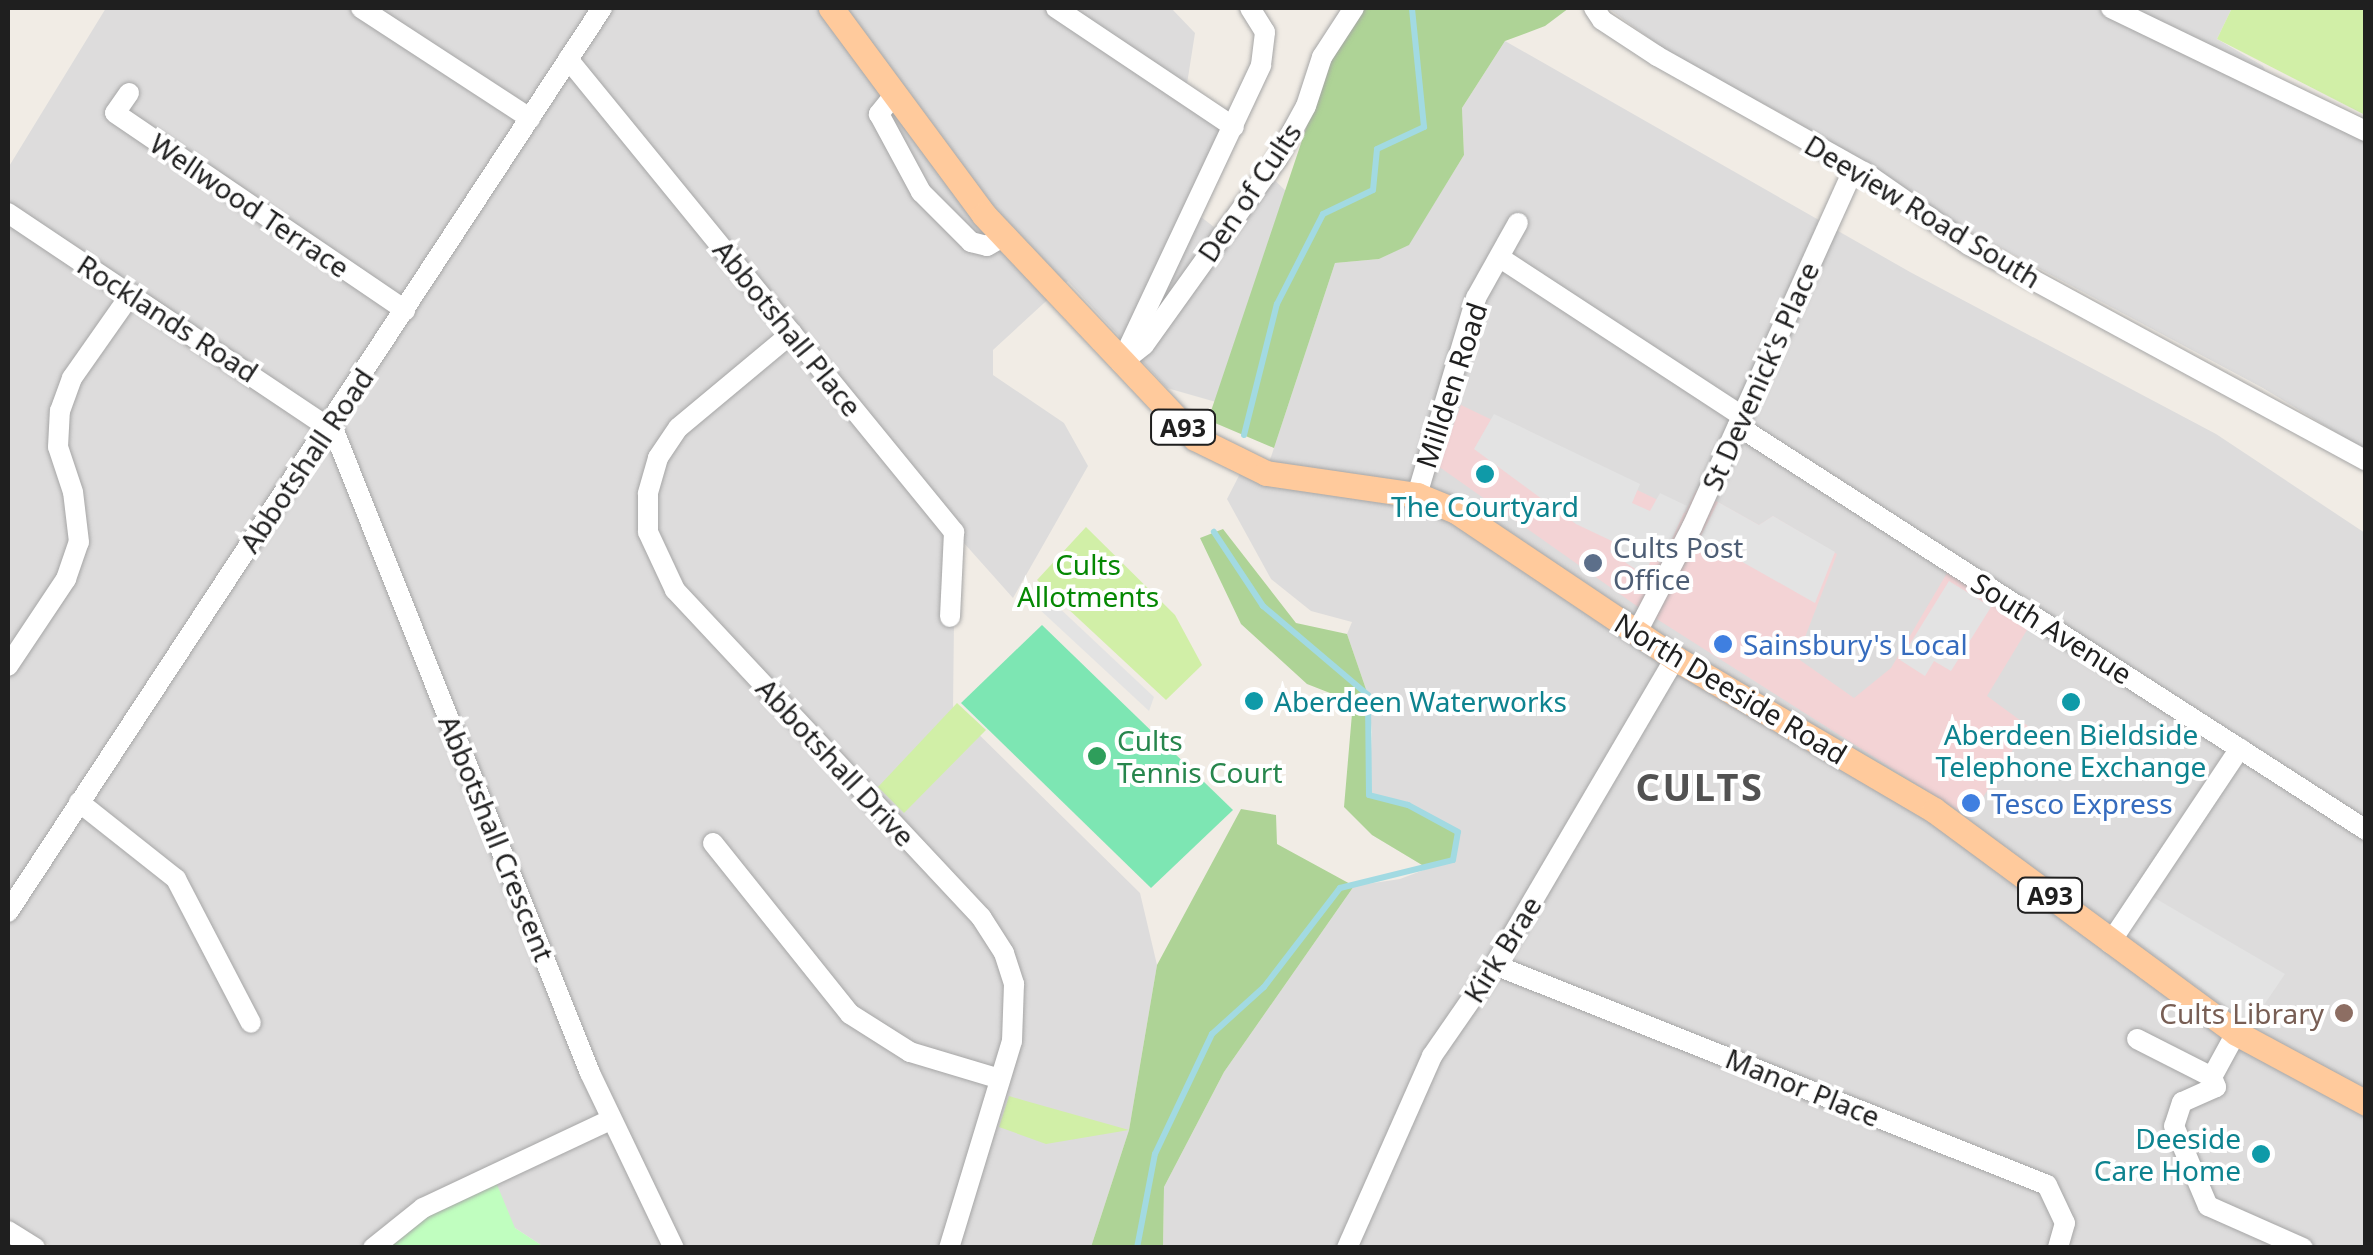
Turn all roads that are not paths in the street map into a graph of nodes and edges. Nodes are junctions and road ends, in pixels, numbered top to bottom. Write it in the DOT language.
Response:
graph roads {
  1 [pos="361,8"];
  2 [pos="602,8"];
  3 [pos="832,8"];
  4 [pos="1056,8"];
  5 [pos="1354,8"];
  6 [pos="1594,8"];
  7 [pos="2111,8"];
  8 [pos="1257,10"];
  9 [pos="568,60"];
  10 [pos="129,93"];
  11 [pos="895,94"];
  12 [pos="530,118"];
  13 [pos="1234,127"];
  14 [pos="2366,131"];
  15 [pos="1853,176"];
  16 [pos="8,212"];
  17 [pos="1518,223"];
  18 [pos="1004,236"];
  19 [pos="1502,259"];
  20 [pos="131,294"];
  21 [pos="405,310"];
  22 [pos="792,333"];
  23 [pos="1122,362"];
  24 [pos="1740,421"];
  25 [pos="329,424"];
  26 [pos="2366,461"];
  27 [pos="1417,495"];
  28 [pos="950,617"];
  29 [pos="1636,634"];
  30 [pos="1675,658"];
  31 [pos="8,666"];
  32 [pos="2240,748"];
  33 [pos="80,802"];
  34 [pos="2366,830"];
  35 [pos="713,843"];
  36 [pos="8,912"];
  37 [pos="2110,943"];
  38 [pos="1495,965"];
  39 [pos="251,1023"];
  40 [pos="2236,1032"];
  41 [pos="2136,1039"];
  42 [pos="2212,1077"];
  43 [pos="1000,1078"];
  44 [pos="2366,1103"];
  45 [pos="610,1120"];
  46 [pos="8,1231"];
  47 [pos="35,1248"];
  48 [pos="373,1248"];
  49 [pos="674,1248"];
  50 [pos="949,1248"];
  51 [pos="1347,1248"];
  52 [pos="2058,1248"];
  53 [pos="2304,1248"];
  1 -- 12 [label="street"];
  2 -- 9 [label="street, Abbotshall Road"];
  3 -- 11 [label="main road, North Deeside Road / A93"];
  4 -- 13 [label="street"];
  5 -- 23 [label="street, Den of Cults"];
  6 -- 15 [label="street, Deeview Road South"];
  7 -- 14 [label="street"];
  8 -- 13 [label="street"];
  9 -- 12 [label="street, Abbotshall Road"];
  9 -- 22 [label="street, Abbotshall Place"];
  10 -- 21 [label="street, Wellwood Terrace"];
  11 -- 18 [label="main road, North Deeside Road / A93"];
  11 -- 18 [label="street"];
  12 -- 21 [label="street, Abbotshall Road"];
  13 -- 23 [label="street"];
  15 -- 24 [label="street, St Devenick's Place"];
  15 -- 26 [label="street, Deeview Road South"];
  16 -- 20 [label="street, Rocklands Road"];
  17 -- 19 [label="street, Millden Road"];
  18 -- 23 [label="main road, North Deeside Road / A93"];
  19 -- 24 [label="street, South Avenue"];
  19 -- 27 [label="street, Millden Road"];
  20 -- 25 [label="street, Rocklands Road"];
  20 -- 31 [label="street"];
  21 -- 25 [label="street, Abbotshall Road"];
  22 -- 28 [label="street, Abbotshall Place"];
  22 -- 43 [label="street, Abbotshall Drive"];
  23 -- 27 [label="main road, North Deeside Road / A93"];
  24 -- 29 [label="street, St Devenick's Place"];
  24 -- 32 [label="street, South Avenue"];
  25 -- 33 [label="street, Abbotshall Road"];
  25 -- 45 [label="street, Abbotshall Crescent"];
  27 -- 29 [label="main road, North Deeside Road / A93"];
  29 -- 30 [label="main road, North Deeside Road / A93"];
  30 -- 37 [label="main road, North Deeside Road / A93"];
  30 -- 38 [label="street, Kirk Brae"];
  32 -- 34 [label="street, South Avenue"];
  32 -- 37 [label="street"];
  33 -- 36 [label="street, Abbotshall Road"];
  33 -- 39 [label="street"];
  35 -- 43 [label="street"];
  37 -- 40 [label="main road, North Deeside Road / A93"];
  38 -- 51 [label="street, Kirk Brae"];
  38 -- 52 [label="street, Manor Place"];
  40 -- 42 [label="street"];
  40 -- 44 [label="main road, North Deeside Road / A93"];
  41 -- 42 [label="street"];
  42 -- 53 [label="street"];
  43 -- 50 [label="street, Abbotshall Drive"];
  45 -- 48 [label="street"];
  45 -- 49 [label="street, Abbotshall Crescent"];
  46 -- 47 [label="street"];
}
